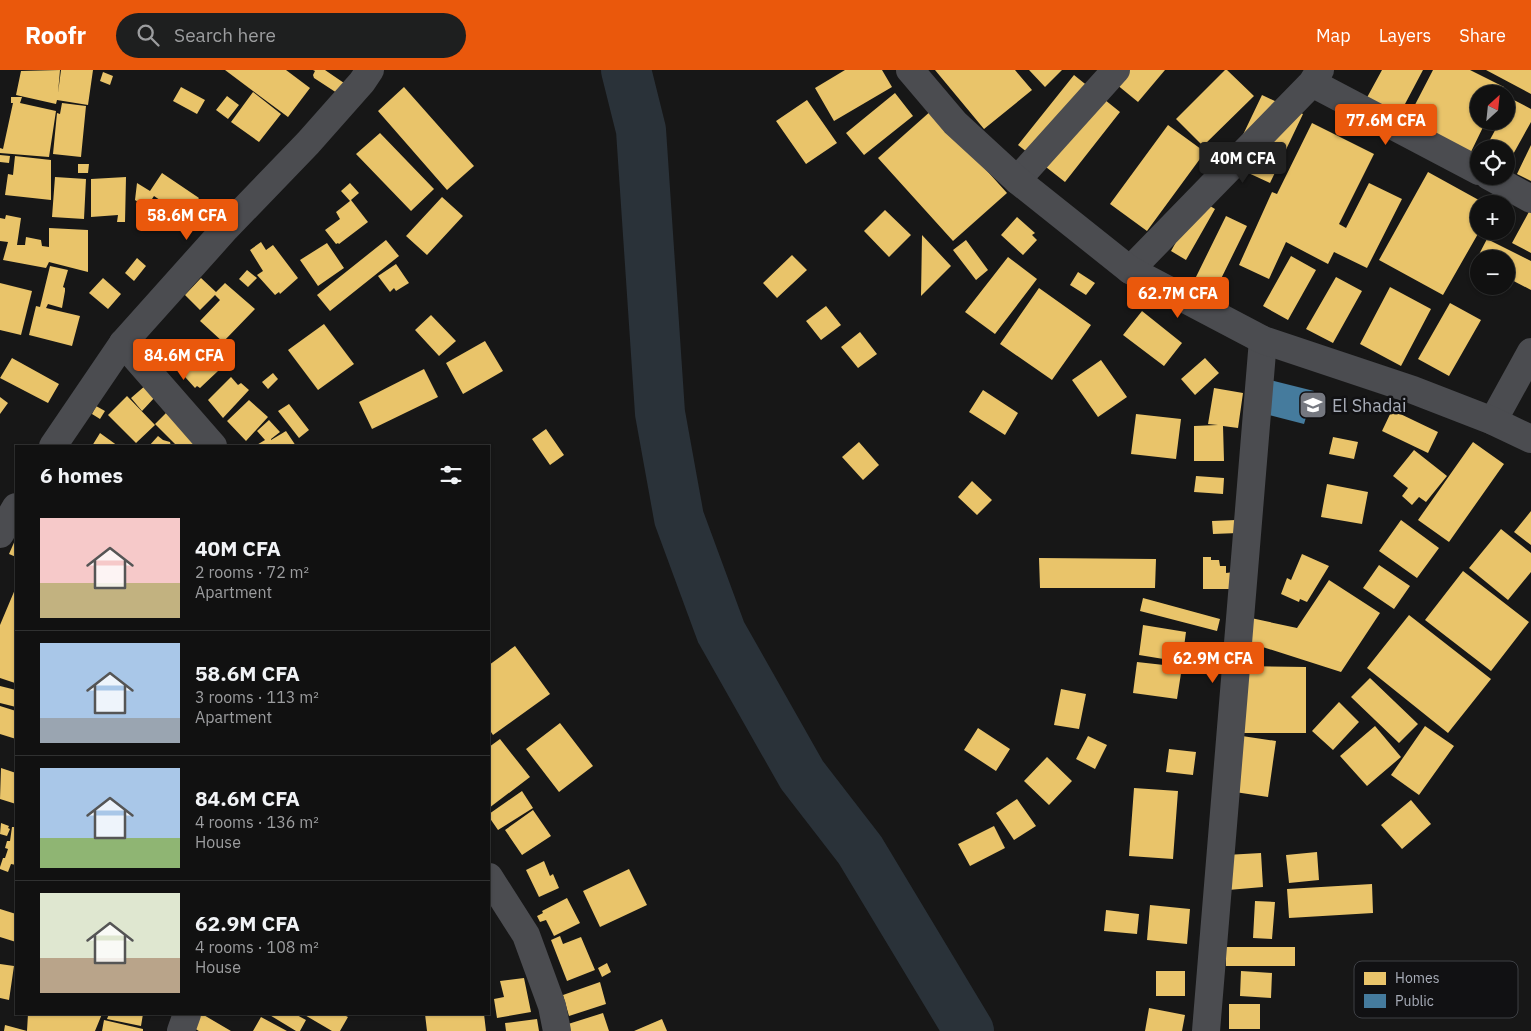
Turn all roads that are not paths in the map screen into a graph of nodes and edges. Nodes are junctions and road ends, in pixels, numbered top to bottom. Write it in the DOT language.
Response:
graph roads {
  1 [pos="370,70"];
  2 [pos="910,70"];
  3 [pos="1116,70"];
  4 [pos="1316,77"];
  5 [pos="1470,166"];
  6 [pos="1018,180"];
  7 [pos="1506,185"];
  8 [pos="1531,198"];
  9 [pos="1130,270"];
  10 [pos="1263,340"];
  11 [pos="123,343"];
  12 [pos="1531,352"];
  13 [pos="1493,421"];
  14 [pos="1531,439"];
  15 [pos="54,445"];
  16 [pos="211,445"];
  17 [pos="15,509"];
  18 [pos="0,534"];
  19 [pos="490,879"];
  20 [pos="186,1015"];
  21 [pos="181,1031"];
  22 [pos="557,1031"];
  23 [pos="1206,1031"];
  1 -- 11 [label="street"];
  2 -- 6 [label="street"];
  3 -- 6 [label="street"];
  4 -- 5 [label="street"];
  4 -- 9 [label="street"];
  6 -- 9 [label="street"];
  7 -- 8 [label="street"];
  9 -- 10 [label="street"];
  10 -- 13 [label="street"];
  10 -- 23 [label="street"];
  11 -- 15 [label="street"];
  11 -- 16 [label="street"];
  12 -- 13 [label="street"];
  13 -- 14 [label="street"];
  17 -- 18 [label="street"];
  19 -- 22 [label="street"];
  20 -- 21 [label="street"];
}
